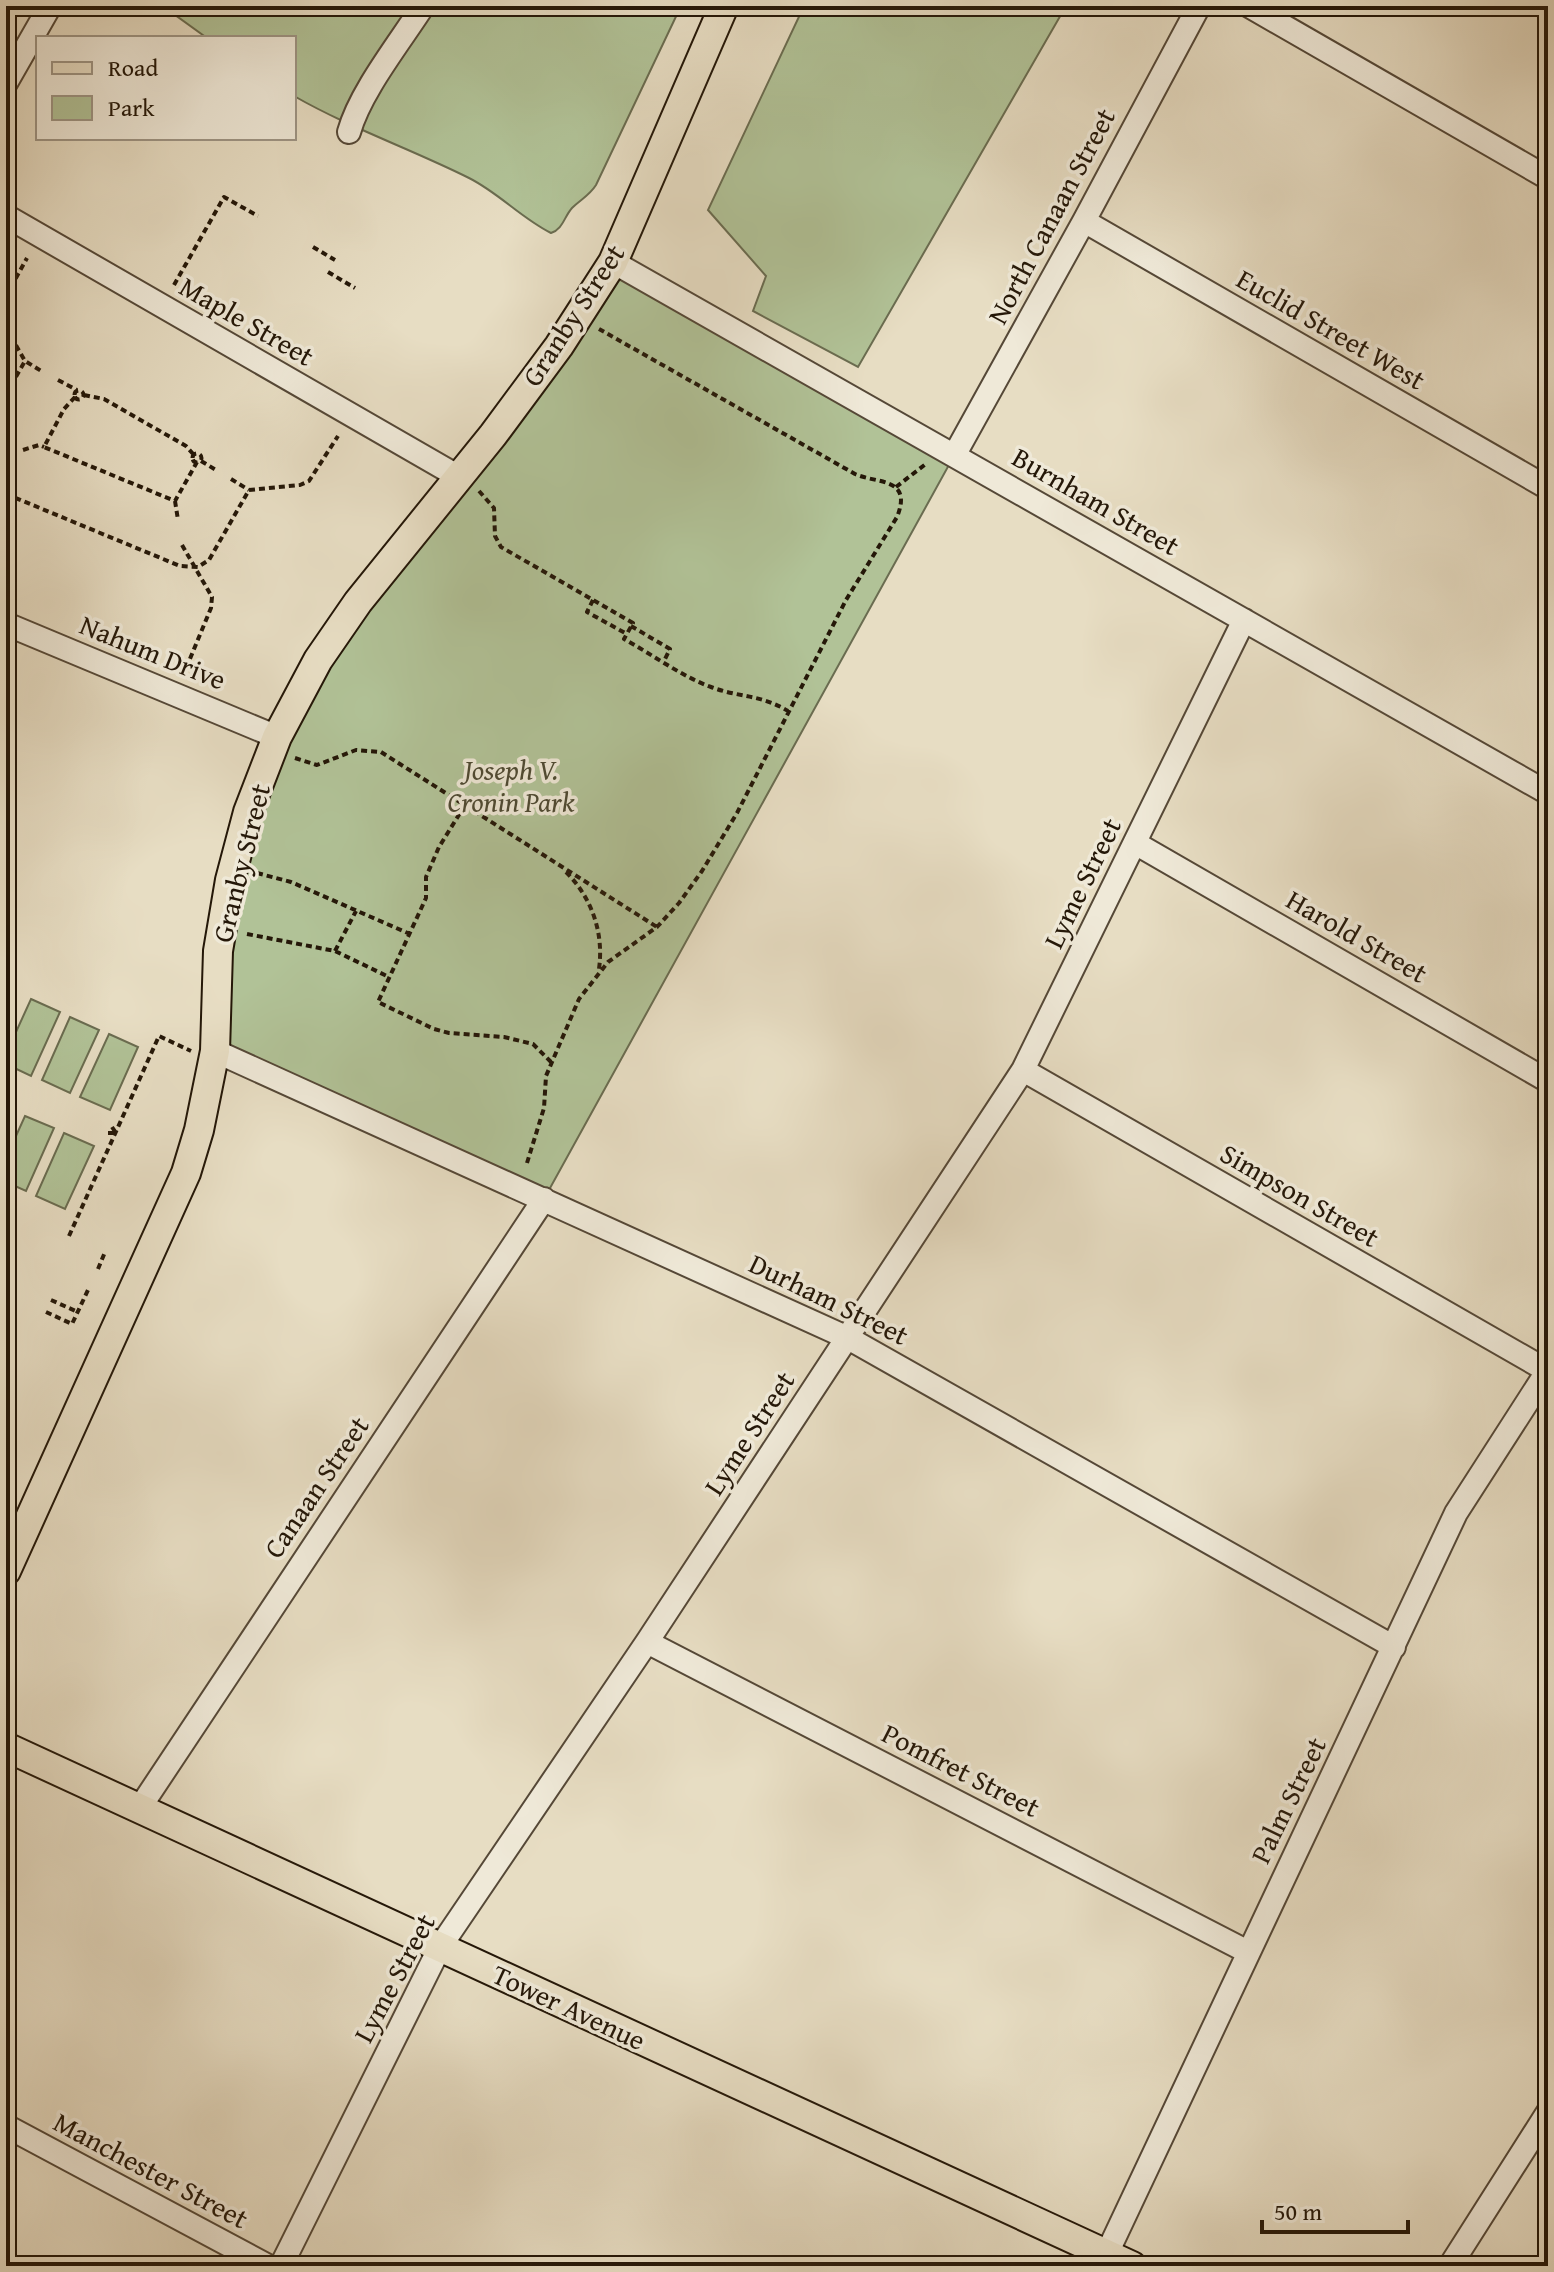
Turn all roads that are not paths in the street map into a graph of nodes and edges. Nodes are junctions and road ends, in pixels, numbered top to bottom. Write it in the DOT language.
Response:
graph roads {
  1 [pos="50,6"];
  2 [pos="423,6"];
  3 [pos="724,6"];
  4 [pos="1199,6"];
  5 [pos="1249,6"];
  6 [pos="6,83"];
  7 [pos="349,132"];
  8 [pos="1548,178"];
  9 [pos="6,216"];
  10 [pos="1084,221"];
  11 [pos="613,262"];
  12 [pos="955,454"];
  13 [pos="469,484"];
  14 [pos="1548,488"];
  15 [pos="1244,620"];
  16 [pos="6,624"];
  17 [pos="286,748"];
  18 [pos="1548,793"];
  19 [pos="1135,843"];
  20 [pos="203,1051"];
  21 [pos="1023,1070"];
  22 [pos="1548,1081"];
  23 [pos="544,1199"];
  24 [pos="848,1338"];
  25 [pos="1548,1371"];
  26 [pos="6,1571"];
  27 [pos="647,1642"];
  28 [pos="1394,1647"];
  29 [pos="6,1747"];
  30 [pos="139,1809"];
  31 [pos="440,1947"];
  32 [pos="1248,1952"];
  33 [pos="1548,2112"];
  34 [pos="6,2126"];
  35 [pos="1114,2262"];
  36 [pos="268,2266"];
  37 [pos="281,2266"];
  38 [pos="1450,2266"];
  1 -- 6 [label="street"];
  2 -- 7 [label="street"];
  3 -- 11 [label="main road, Granby Street"];
  4 -- 10 [label="street, North Canaan Street"];
  5 -- 8 [label="street"];
  9 -- 13 [label="street, Maple Street"];
  10 -- 12 [label="street, North Canaan Street"];
  10 -- 14 [label="street, Euclid Street West"];
  11 -- 12 [label="street, Burnham Street"];
  11 -- 13 [label="main road, Granby Street"];
  12 -- 15 [label="street, Burnham Street"];
  13 -- 17 [label="main road, Granby Street"];
  15 -- 18 [label="street, Burnham Street"];
  15 -- 19 [label="street, Lyme Street"];
  16 -- 17 [label="street, Nahum Drive"];
  17 -- 20 [label="main road, Granby Street"];
  19 -- 21 [label="street, Lyme Street"];
  19 -- 22 [label="street, Harold Street"];
  20 -- 23 [label="street, Durham Street"];
  20 -- 26 [label="main road, Granby Street"];
  21 -- 24 [label="street, Lyme Street"];
  21 -- 25 [label="street, Simpson Street"];
  23 -- 24 [label="street, Durham Street"];
  23 -- 30 [label="street, Canaan Street"];
  24 -- 27 [label="street, Lyme Street"];
  24 -- 28 [label="street, Durham Street"];
  25 -- 28 [label="street, Palm Street"];
  27 -- 31 [label="street, Lyme Street"];
  27 -- 32 [label="street, Pomfret Street"];
  28 -- 32 [label="street, Palm Street"];
  29 -- 30 [label="main road, Tower Avenue"];
  30 -- 31 [label="main road, Tower Avenue"];
  31 -- 35 [label="main road, Tower Avenue"];
  31 -- 37 [label="street, Lyme Street"];
  32 -- 35 [label="street, Palm Street"];
  33 -- 38 [label="street"];
  34 -- 36 [label="street, Manchester Street"];
}
